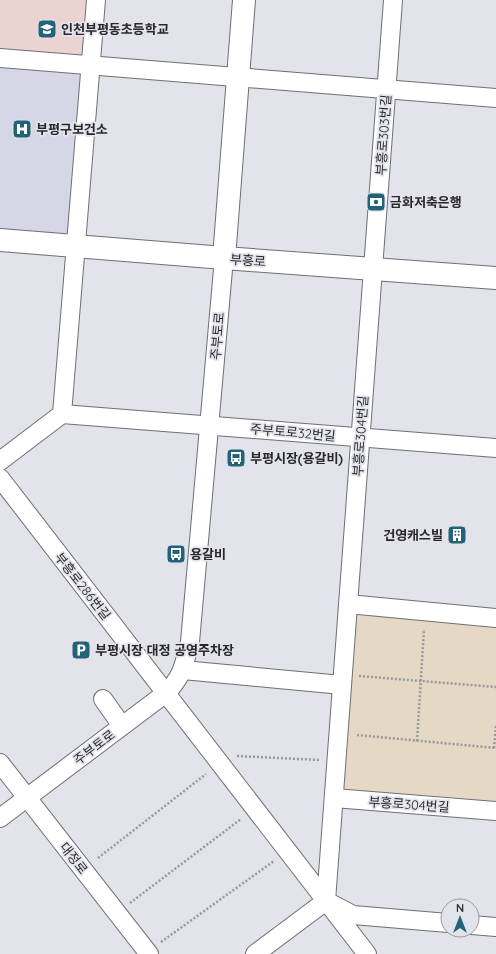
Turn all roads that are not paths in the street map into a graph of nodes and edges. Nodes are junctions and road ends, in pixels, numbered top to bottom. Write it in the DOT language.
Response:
graph roads {
  1 [pos="96,0"];
  2 [pos="244,0"];
  3 [pos="393,0"];
  4 [pos="0,58"];
  5 [pos="90,65"];
  6 [pos="238,77"];
  7 [pos="386,89"];
  8 [pos="496,98"];
  9 [pos="0,240"];
  10 [pos="76,246"];
  11 [pos="224,258"];
  12 [pos="373,269"];
  13 [pos="496,278"];
  14 [pos="62,414"];
  15 [pos="210,426"];
  16 [pos="360,438"];
  17 [pos="496,448"];
  18 [pos="0,461"];
  19 [pos="0,478"];
  20 [pos="348,604"];
  21 [pos="496,618"];
  22 [pos="183,670"];
  23 [pos="342,680"];
  24 [pos="166,693"];
  25 [pos="102,699"];
  26 [pos="122,726"];
  27 [pos="0,763"];
  28 [pos="27,798"];
  29 [pos="334,798"];
  30 [pos="490,810"];
  31 [pos="0,818"];
  32 [pos="326,901"];
  33 [pos="440,922"];
  34 [pos="480,926"];
  35 [pos="496,927"];
  36 [pos="148,953"];
  37 [pos="255,954"];
  38 [pos="367,954"];
  1 -- 5 [label="street"];
  2 -- 6 [label="main road, 주부토로"];
  3 -- 7 [label="street, 부흥로303번길"];
  4 -- 5 [label="street"];
  5 -- 6 [label="street"];
  5 -- 10 [label="street"];
  6 -- 7 [label="street"];
  6 -- 11 [label="main road, 주부토로"];
  7 -- 8 [label="street"];
  7 -- 12 [label="street, 부흥로303번길"];
  9 -- 10 [label="main road, 부흥로"];
  10 -- 11 [label="main road, 부흥로"];
  10 -- 14 [label="street"];
  11 -- 12 [label="main road, 부흥로"];
  11 -- 15 [label="street, 주부토로"];
  12 -- 13 [label="main road, 부흥로"];
  12 -- 16 [label="street, 부흥로304번길"];
  14 -- 15 [label="street, 주부토로32번길"];
  14 -- 18 [label="street"];
  15 -- 16 [label="street, 주부토로32번길"];
  15 -- 22 [label="street, 주부토로"];
  16 -- 17 [label="street, 주부토로32번길"];
  16 -- 20 [label="street, 부흥로304번길"];
  19 -- 24 [label="street, 부흥로286번길"];
  20 -- 21 [label="street"];
  20 -- 23 [label="street, 부흥로304번길"];
  22 -- 23 [label="street"];
  22 -- 24 [label="street, 주부토로"];
  23 -- 29 [label="street, 부흥로304번길"];
  24 -- 26 [label="street, 주부토로"];
  24 -- 32 [label="street, 부흥로286번길"];
  25 -- 26 [label="street"];
  26 -- 28 [label="street, 주부토로"];
  27 -- 28 [label="street, 대정로"];
  28 -- 31 [label="street, 주부토로"];
  28 -- 36 [label="street, 대정로"];
  29 -- 30 [label="street, 부흥로304번길"];
  29 -- 32 [label="street, 부흥로304번길"];
  32 -- 33 [label="street"];
  32 -- 37 [label="street"];
  32 -- 38 [label="street, 부흥로286번길"];
  34 -- 35 [label="street"];
}
